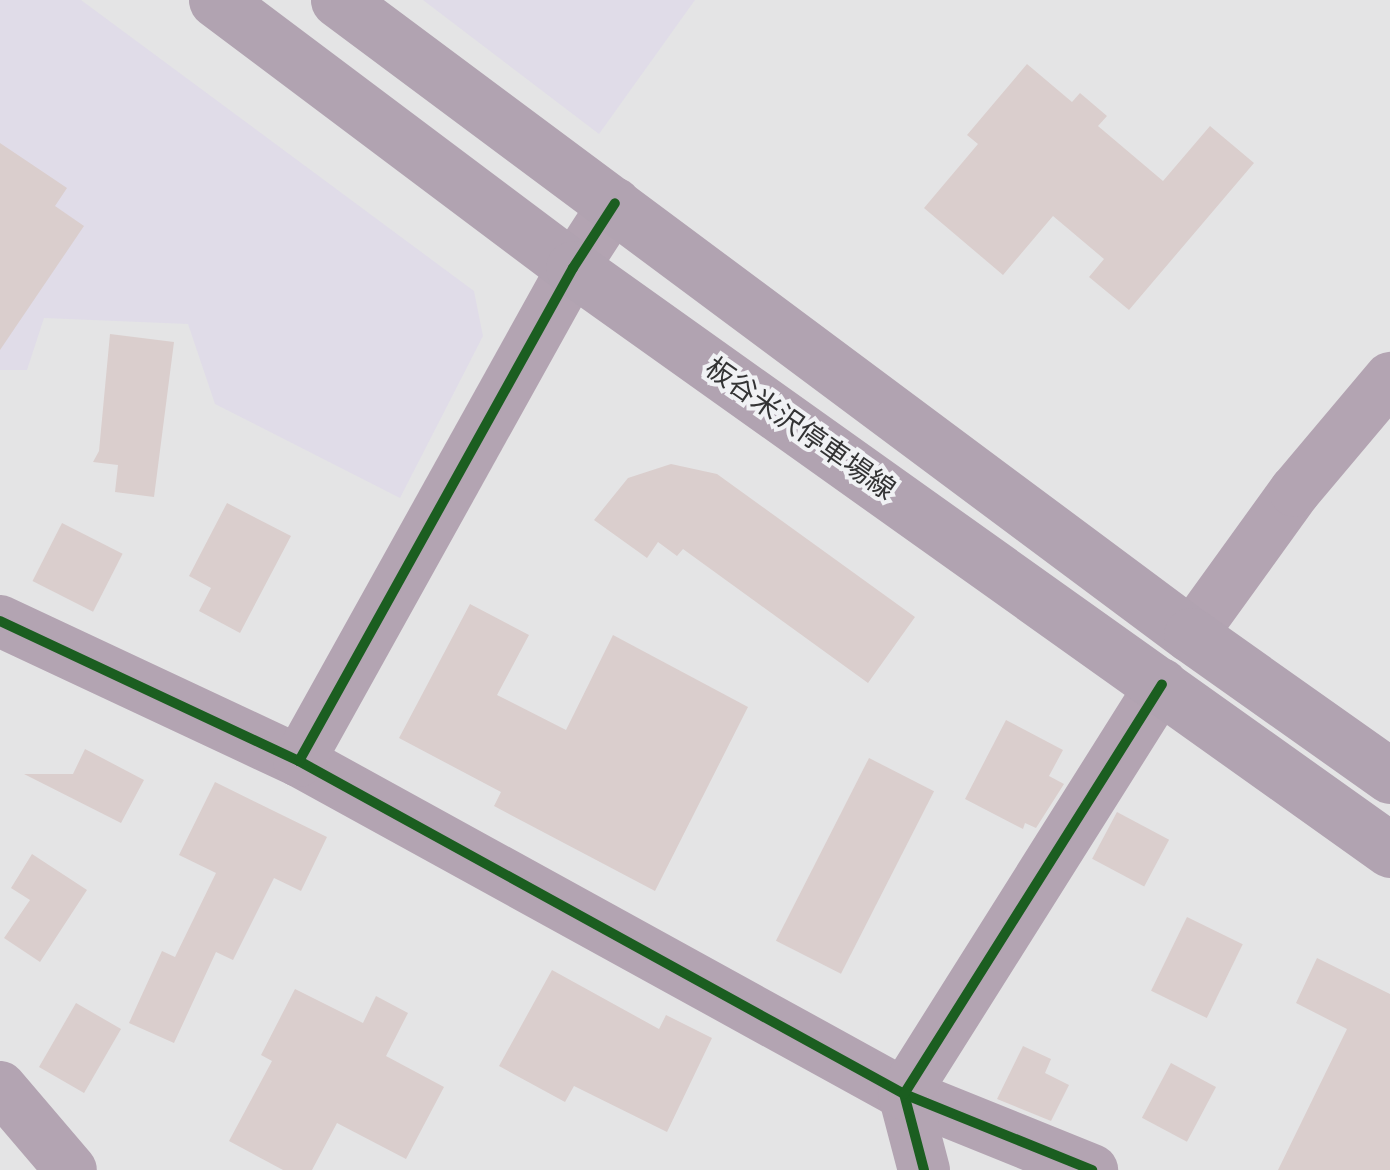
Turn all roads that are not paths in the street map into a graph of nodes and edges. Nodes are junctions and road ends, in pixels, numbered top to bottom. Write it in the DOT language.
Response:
graph roads {
  1 [pos="216,0"];
  2 [pos="338,0"];
  3 [pos="616,202"];
  4 [pos="573,268"];
  5 [pos="1390,378"];
  6 [pos="0,621"];
  7 [pos="1191,635"];
  8 [pos="1162,684"];
  9 [pos="299,760"];
  10 [pos="1390,776"];
  11 [pos="1390,850"];
  12 [pos="0,1087"];
  13 [pos="904,1094"];
  14 [pos="71,1170"];
  15 [pos="924,1170"];
  16 [pos="1092,1170"];
  1 -- 4 [label="main road, 板谷米沢停車場線"];
  2 -- 3 [label="main road"];
  3 -- 4 [label="street"];
  3 -- 7 [label="main road"];
  4 -- 8 [label="main road, 板谷米沢停車場線"];
  4 -- 9 [label="street"];
  5 -- 7 [label="street"];
  6 -- 9 [label="street"];
  7 -- 10 [label="main road"];
  8 -- 11 [label="main road, 板谷米沢停車場線"];
  8 -- 13 [label="street"];
  9 -- 13 [label="street"];
  12 -- 14 [label="street"];
  13 -- 15 [label="street"];
  13 -- 16 [label="street"];
}
